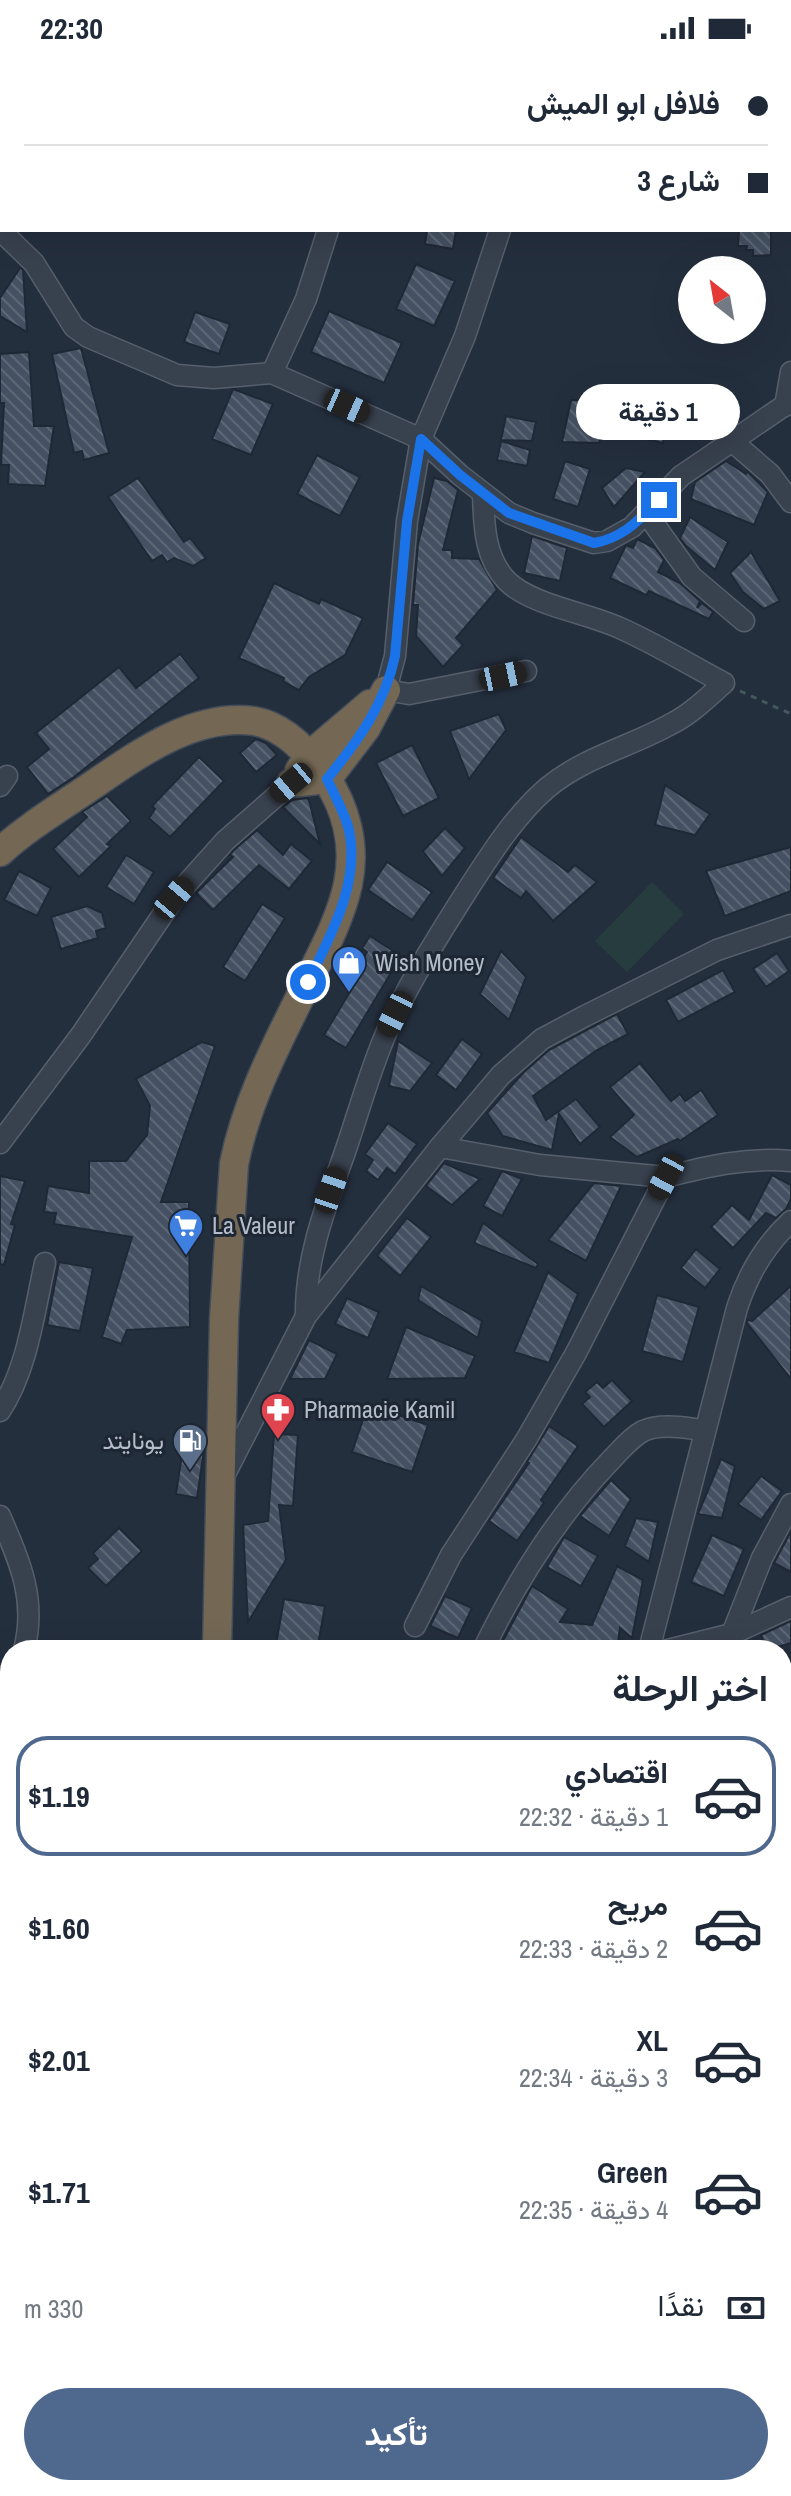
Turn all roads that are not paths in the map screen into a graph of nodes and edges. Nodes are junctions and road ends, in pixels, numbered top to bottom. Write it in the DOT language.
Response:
graph roads {
  1 [pos="327,232"];
  2 [pos="499,232"];
  3 [pos="3,236"];
  4 [pos="791,372"];
  5 [pos="272,373"];
  6 [pos="788,403"];
  7 [pos="421,439"];
  8 [pos="733,442"];
  9 [pos="483,494"];
  10 [pos="791,502"];
  11 [pos="646,513"];
  12 [pos="744,621"];
  13 [pos="526,671"];
  14 [pos="386,690"];
  15 [pos="310,755"];
  16 [pos="327,779"];
  17 [pos="291,783"];
  18 [pos="0,852"];
  19 [pos="791,925"];
  20 [pos="0,1143"];
  21 [pos="440,1147"];
  22 [pos="791,1161"];
  23 [pos="666,1177"];
  24 [pos="791,1221"];
  25 [pos="45,1263"];
  26 [pos="306,1316"];
  27 [pos="0,1411"];
  28 [pos="704,1430"];
  29 [pos="221,1484"];
  30 [pos="791,1504"];
  31 [pos="0,1516"];
  32 [pos="791,1607"];
  33 [pos="415,1626"];
  34 [pos="732,1634"];
  35 [pos="27,1640"];
  36 [pos="217,1640"];
  37 [pos="489,1640"];
  38 [pos="652,1640"];
  39 [pos="708,1640"];
  1 -- 5 [label="street"];
  2 -- 7 [label="street"];
  3 -- 5 [label="street"];
  4 -- 6 [label="street"];
  5 -- 7 [label="street"];
  6 -- 8 [label="street"];
  7 -- 9 [label="street"];
  7 -- 14 [label="street"];
  8 -- 10 [label="street"];
  8 -- 11 [label="street"];
  9 -- 11 [label="street"];
  9 -- 26 [label="street"];
  11 -- 12 [label="street"];
  13 -- 14 [label="street"];
  14 -- 15 [label="highway"];
  14 -- 16 [label="highway"];
  15 -- 16 [label="highway"];
  15 -- 17 [label="highway"];
  15 -- 18 [label="highway"];
  16 -- 17 [label="highway"];
  16 -- 29 [label="highway"];
  17 -- 20 [label="street"];
  19 -- 21 [label="street"];
  21 -- 23 [label="street"];
  21 -- 26 [label="street"];
  22 -- 23 [label="street"];
  23 -- 33 [label="street"];
  24 -- 28 [label="street"];
  25 -- 27 [label="street"];
  26 -- 29 [label="street"];
  28 -- 37 [label="street"];
  28 -- 38 [label="street"];
  29 -- 36 [label="highway"];
  30 -- 34 [label="street"];
  31 -- 35 [label="street"];
  32 -- 34 [label="street"];
  34 -- 39 [label="street"];
}
